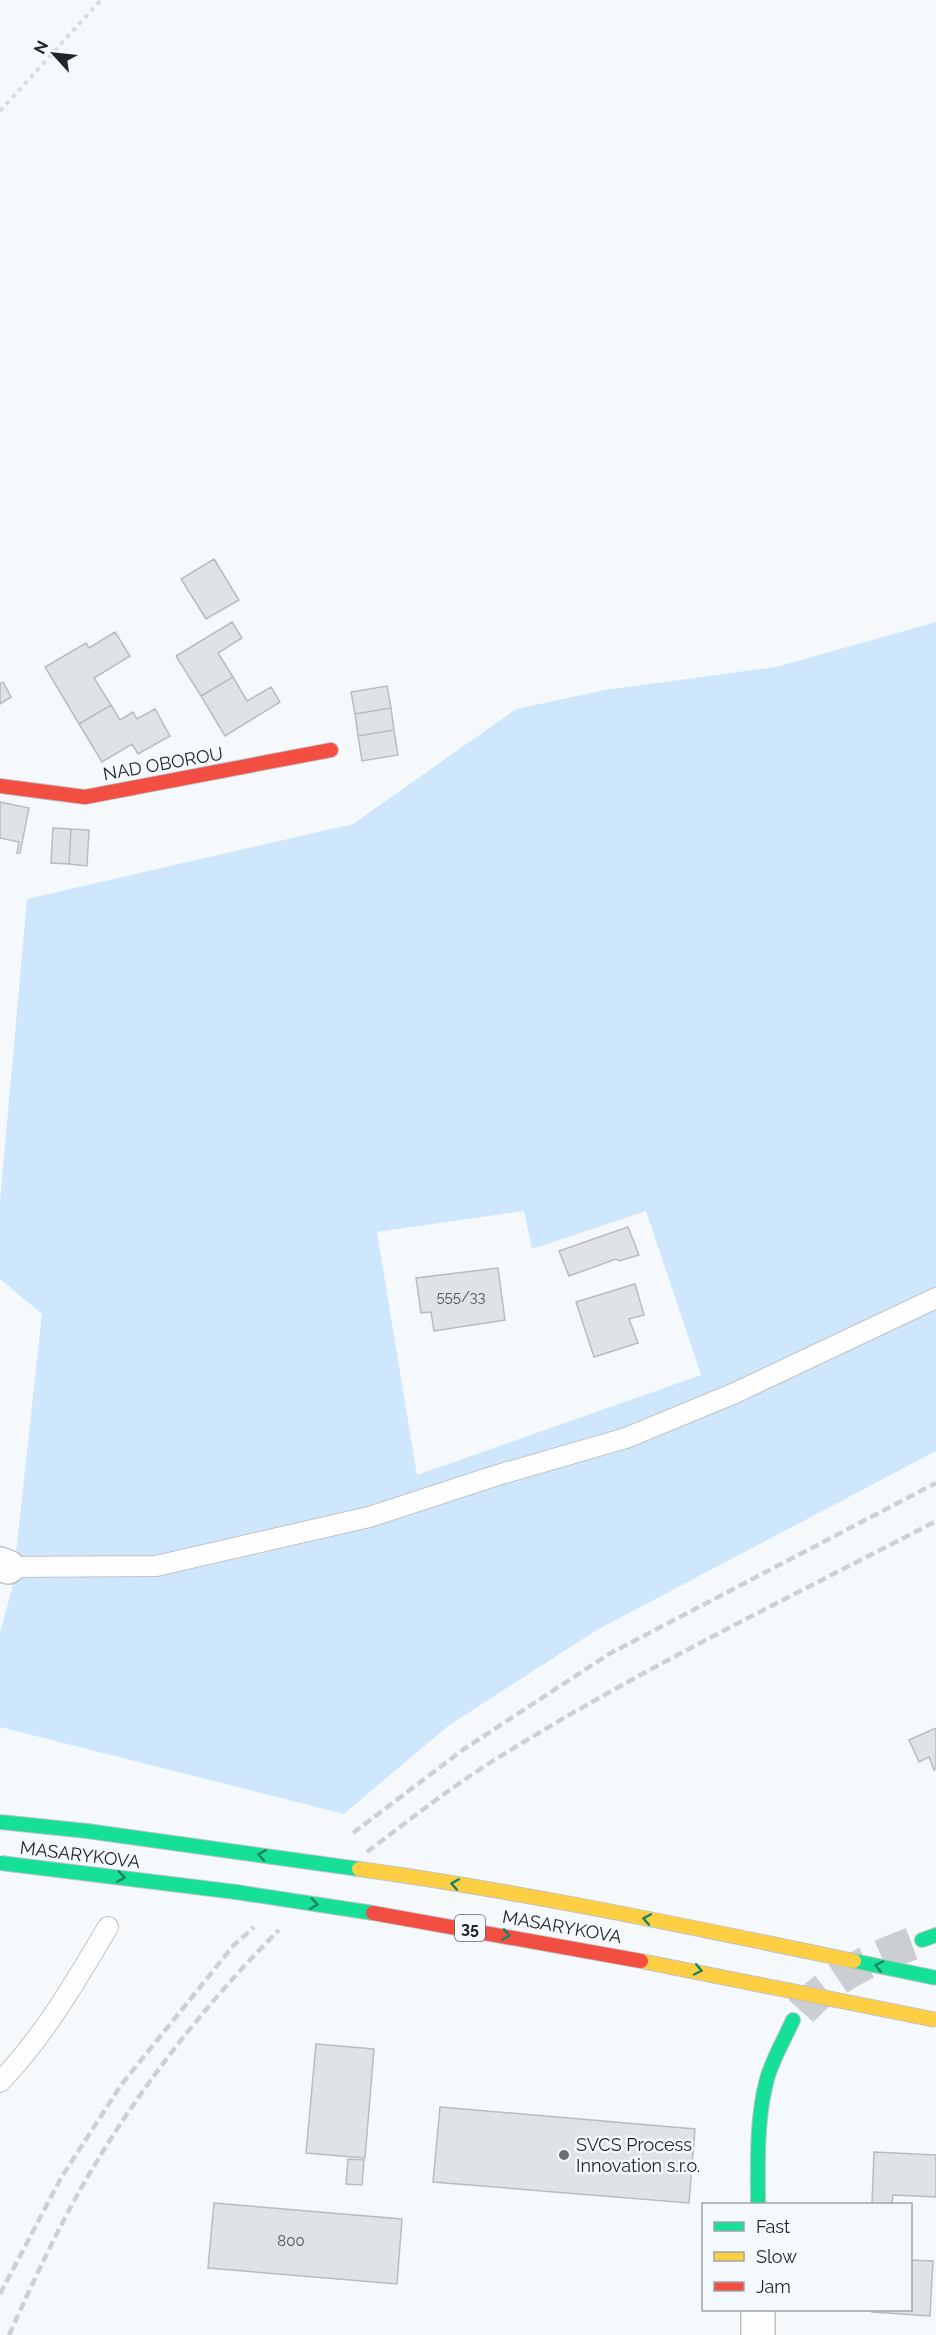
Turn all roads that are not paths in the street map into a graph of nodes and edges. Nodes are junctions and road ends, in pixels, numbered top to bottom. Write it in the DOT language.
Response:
graph roads {
  1 [pos="331,750"];
  2 [pos="0,786"];
  3 [pos="936,1298"];
  4 [pos="4,1566"];
  5 [pos="0,1822"];
  6 [pos="0,1863"];
  7 [pos="108,1927"];
  8 [pos="936,1935"];
  9 [pos="922,1940"];
  10 [pos="936,1978"];
  11 [pos="793,2020"];
  12 [pos="936,2020"];
  13 [pos="0,2082"];
  14 [pos="758,2203"];
  15 [pos="758,2311"];
  16 [pos="758,2335"];
  1 -- 2 [label="main road, NAD OBOROU"];
  3 -- 4 [label="lane"];
  10 -- 5 [label="main road, MASARYKOVA / 35, one-way, bridge"];
  6 -- 12 [label="main road, MASARYKOVA / 35, one-way, bridge"];
  7 -- 13 [label="lane"];
  8 -- 9 [label="main road"];
  11 -- 14 [label="main road"];
  15 -- 16 [label="street"];
}
